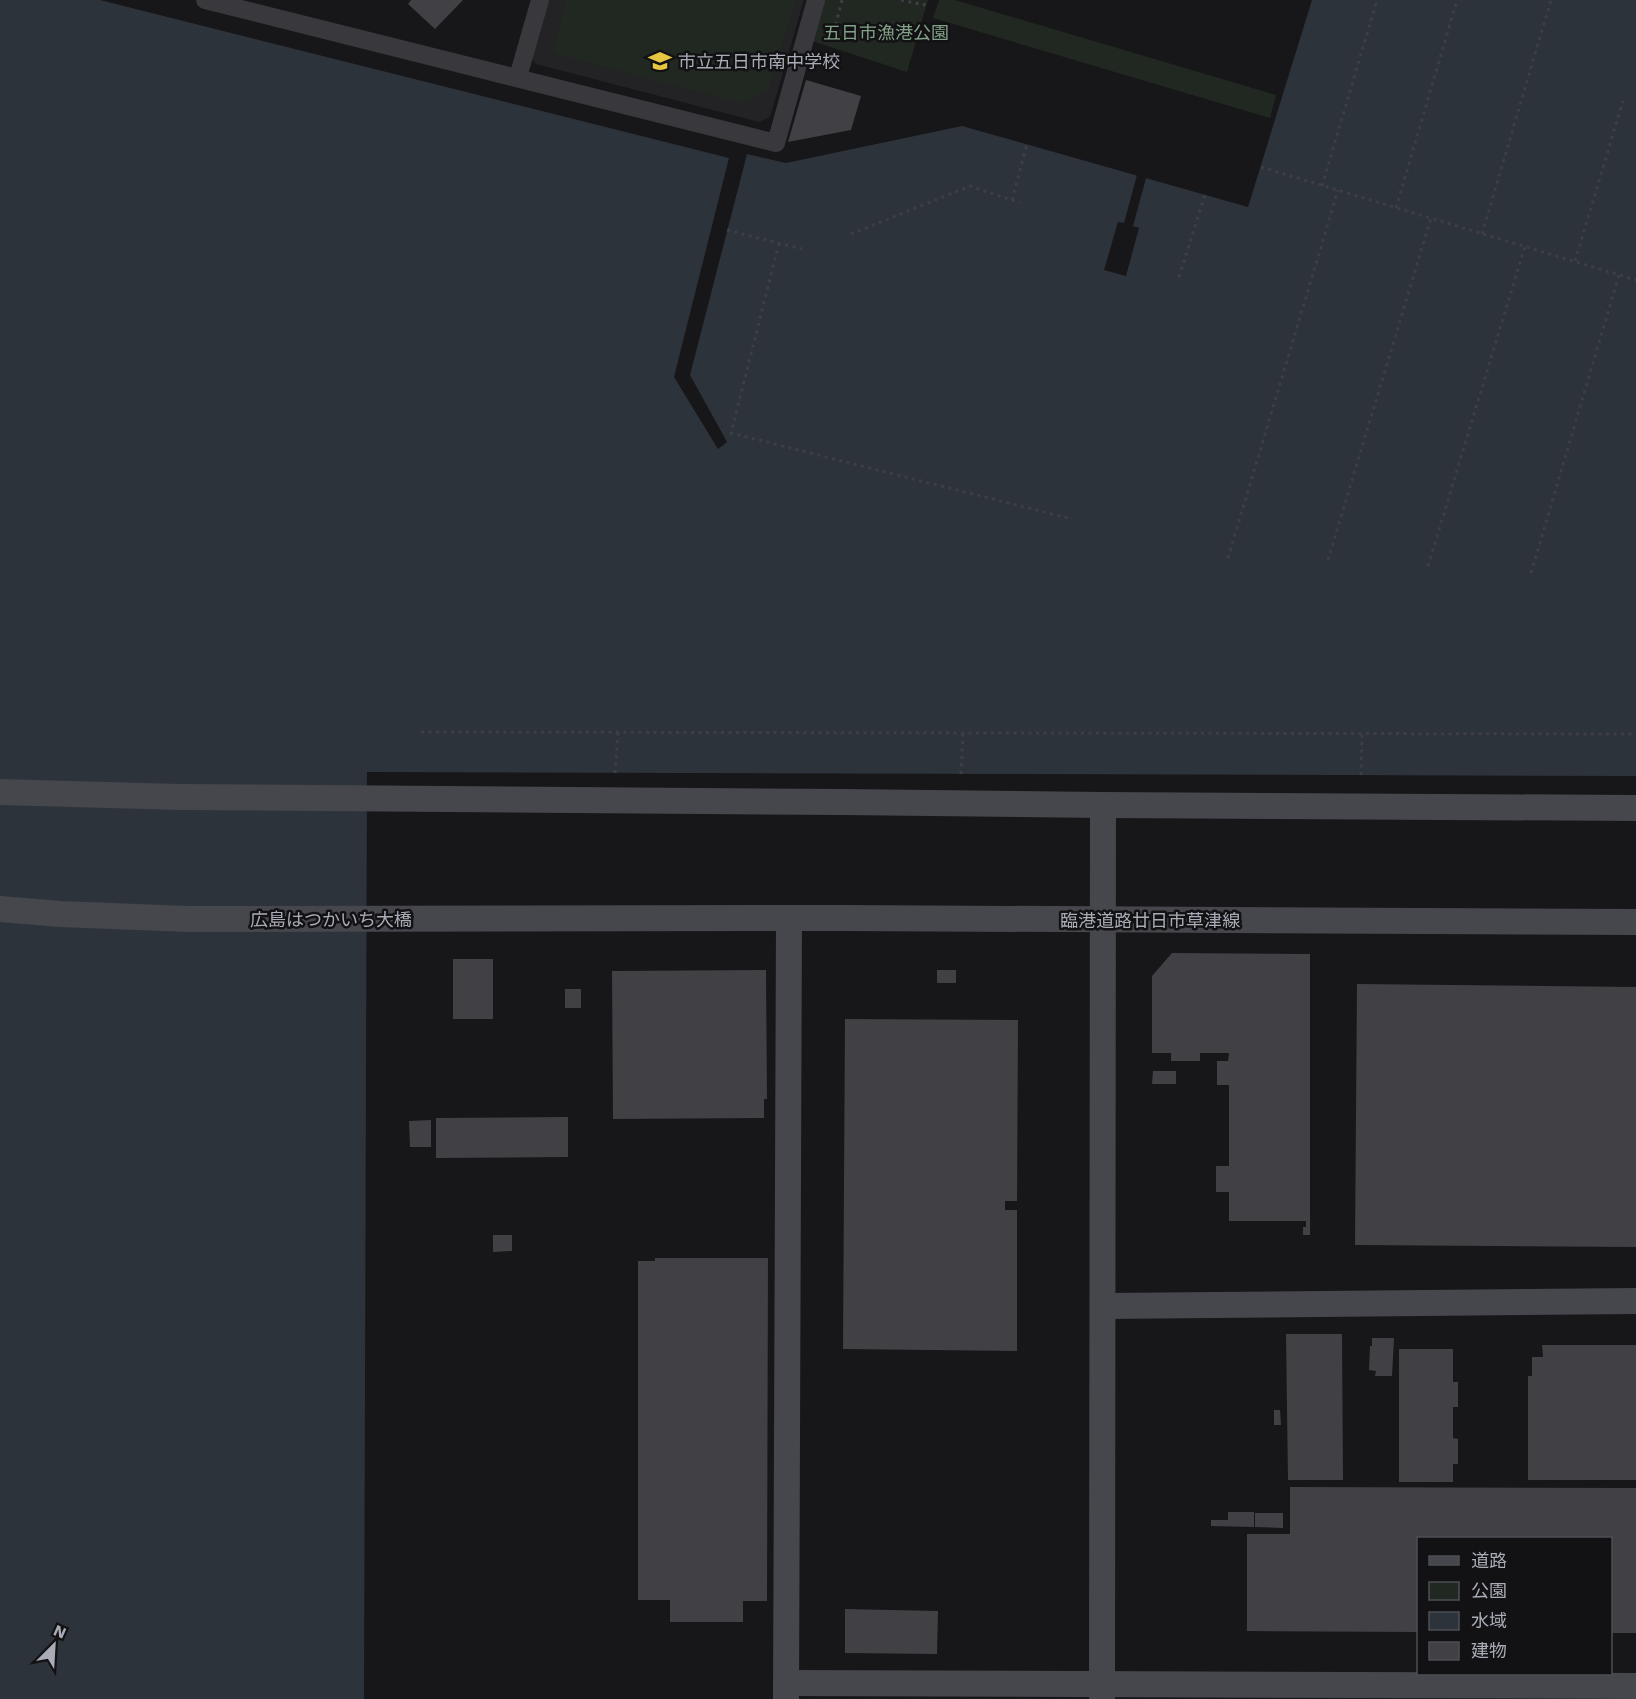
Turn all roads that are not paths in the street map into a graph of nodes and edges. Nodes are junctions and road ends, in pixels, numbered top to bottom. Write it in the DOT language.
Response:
graph roads {
  1 [pos="205,0"];
  2 [pos="540,0"];
  3 [pos="816,0"];
  4 [pos="518,77"];
  5 [pos="0,792"];
  6 [pos="1103,805"];
  7 [pos="1636,810"];
  8 [pos="0,909"];
  9 [pos="789,918"];
  10 [pos="663,919"];
  11 [pos="1103,920"];
  12 [pos="1636,922"];
  13 [pos="1636,1301"];
  14 [pos="1103,1306"];
  15 [pos="1636,1686"];
  16 [pos="786,1691"];
  17 [pos="1102,1692"];
  1 -- 4 [label="street"];
  2 -- 4 [label="street"];
  3 -- 4 [label="street"];
  5 -- 6 [label="street"];
  6 -- 7 [label="street"];
  6 -- 11 [label="street"];
  8 -- 10 [label="street, 広島はつかいち大橋"];
  9 -- 10 [label="street, 臨港道路廿日市草津線"];
  9 -- 11 [label="street, 臨港道路廿日市草津線"];
  9 -- 16 [label="street"];
  11 -- 12 [label="street, 臨港道路廿日市草津線"];
  11 -- 14 [label="street"];
  13 -- 14 [label="street"];
  14 -- 17 [label="street"];
  15 -- 17 [label="street"];
  16 -- 17 [label="street"];
}
